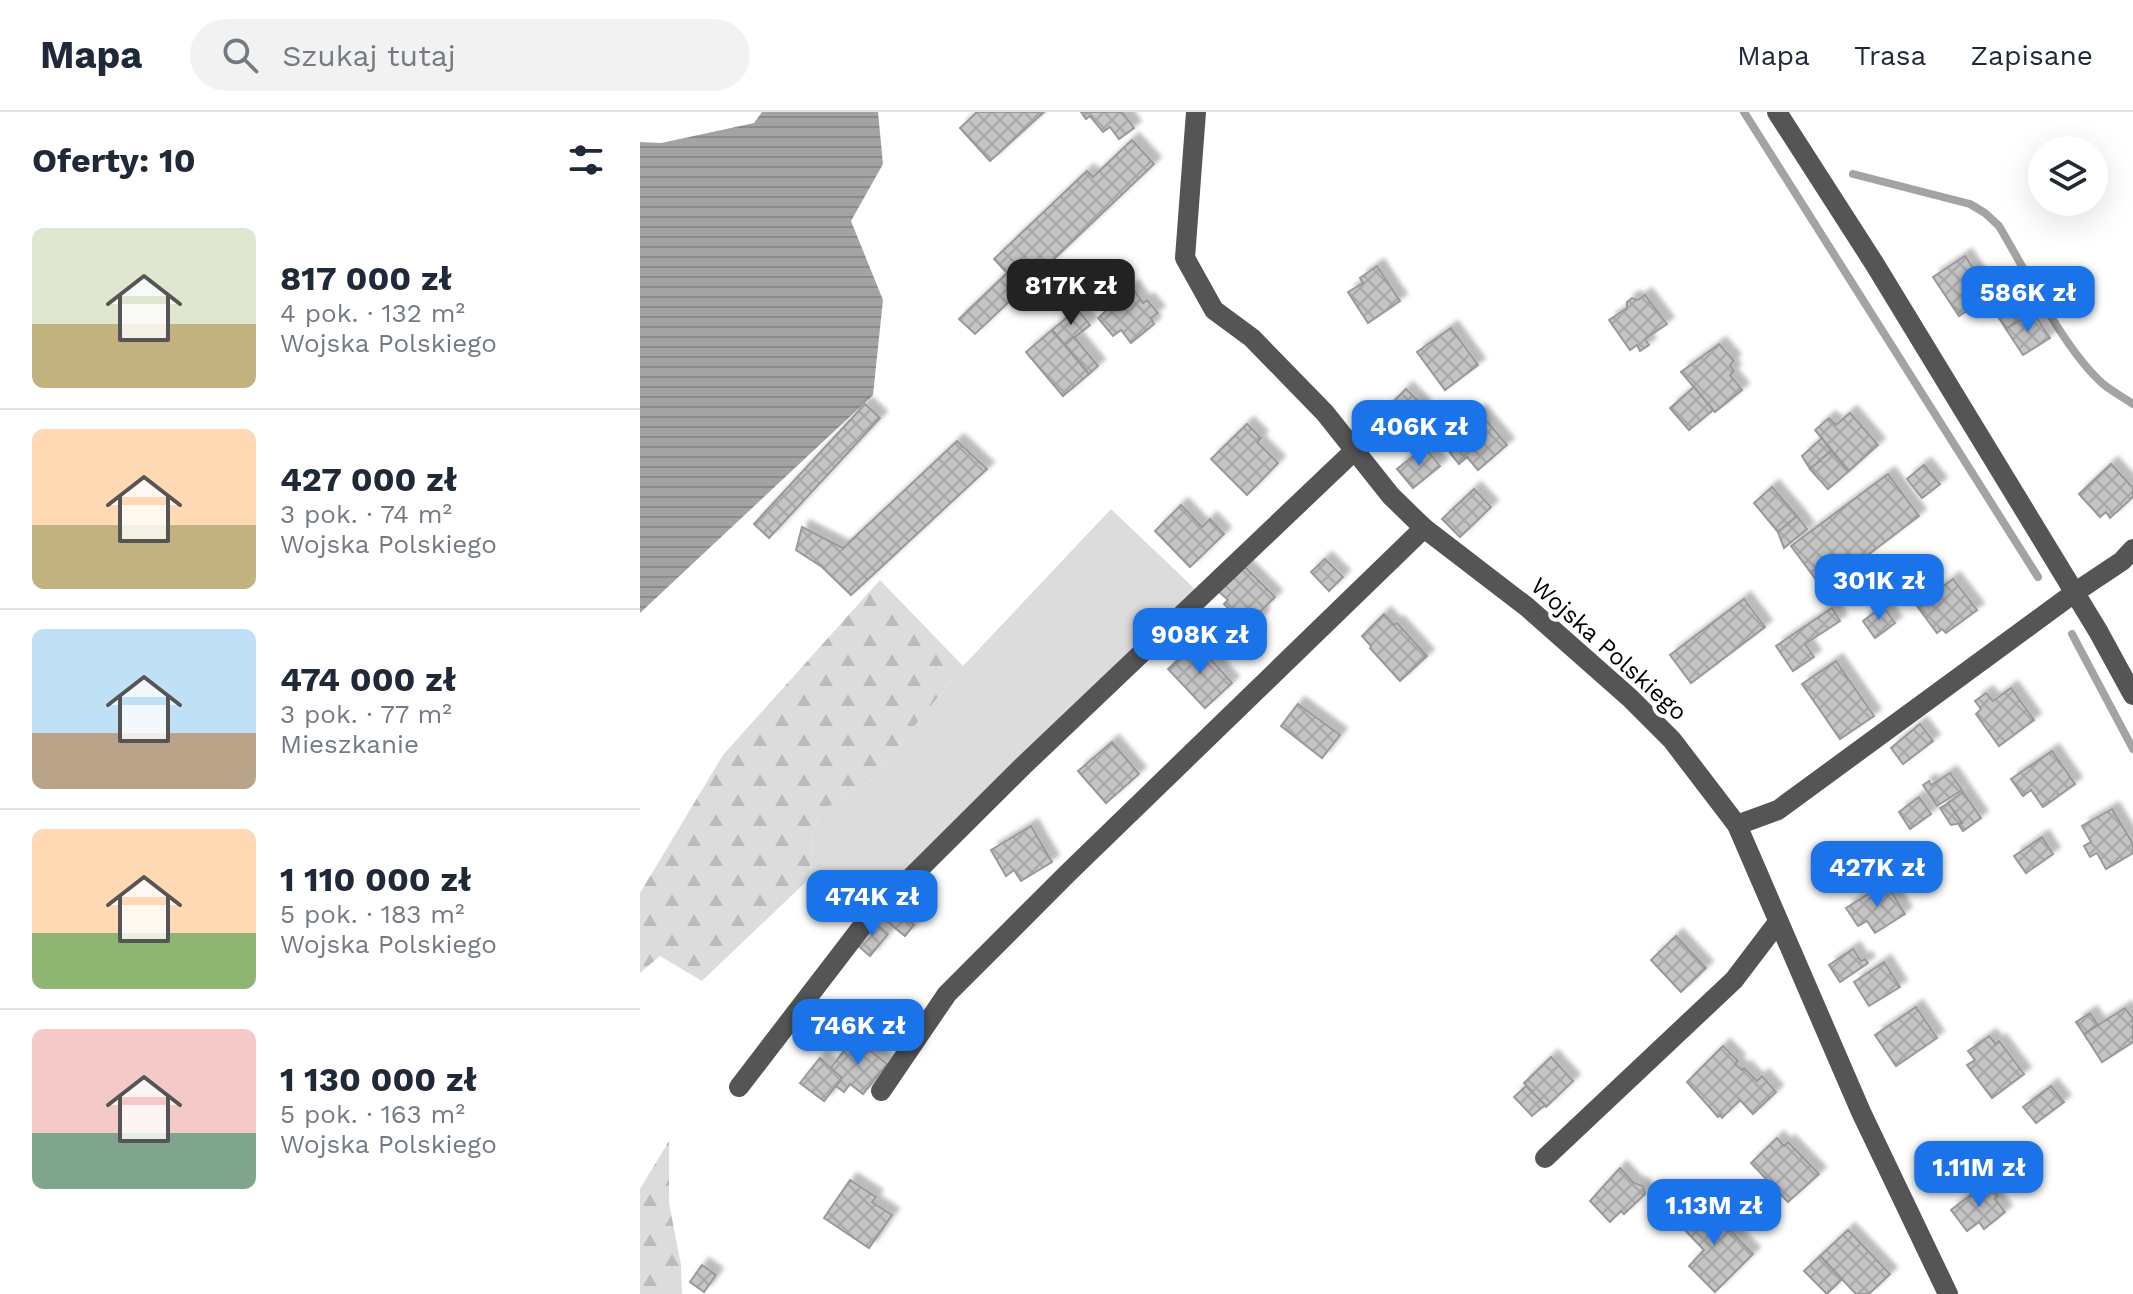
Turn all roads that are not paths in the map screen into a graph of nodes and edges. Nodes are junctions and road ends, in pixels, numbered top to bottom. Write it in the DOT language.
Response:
graph roads {
  1 [pos="1196,112"];
  2 [pos="1782,114"];
  3 [pos="1355,450"];
  4 [pos="1424,528"];
  5 [pos="2133,549"];
  6 [pos="2074,593"];
  7 [pos="2133,695"];
  8 [pos="1737,825"];
  9 [pos="1778,922"];
  10 [pos="739,1087"];
  11 [pos="881,1091"];
  12 [pos="1545,1158"];
  13 [pos="1948,1294"];
  1 -- 3 [label="street, Wojska Polskiego"];
  2 -- 6 [label="street"];
  3 -- 4 [label="street, Wojska Polskiego"];
  3 -- 10 [label="street"];
  4 -- 8 [label="street, Wojska Polskiego"];
  4 -- 11 [label="street"];
  5 -- 6 [label="street"];
  6 -- 7 [label="street"];
  6 -- 8 [label="street"];
  8 -- 9 [label="street, Wojska Polskiego"];
  9 -- 12 [label="street"];
  9 -- 13 [label="street, Wojska Polskiego"];
}
